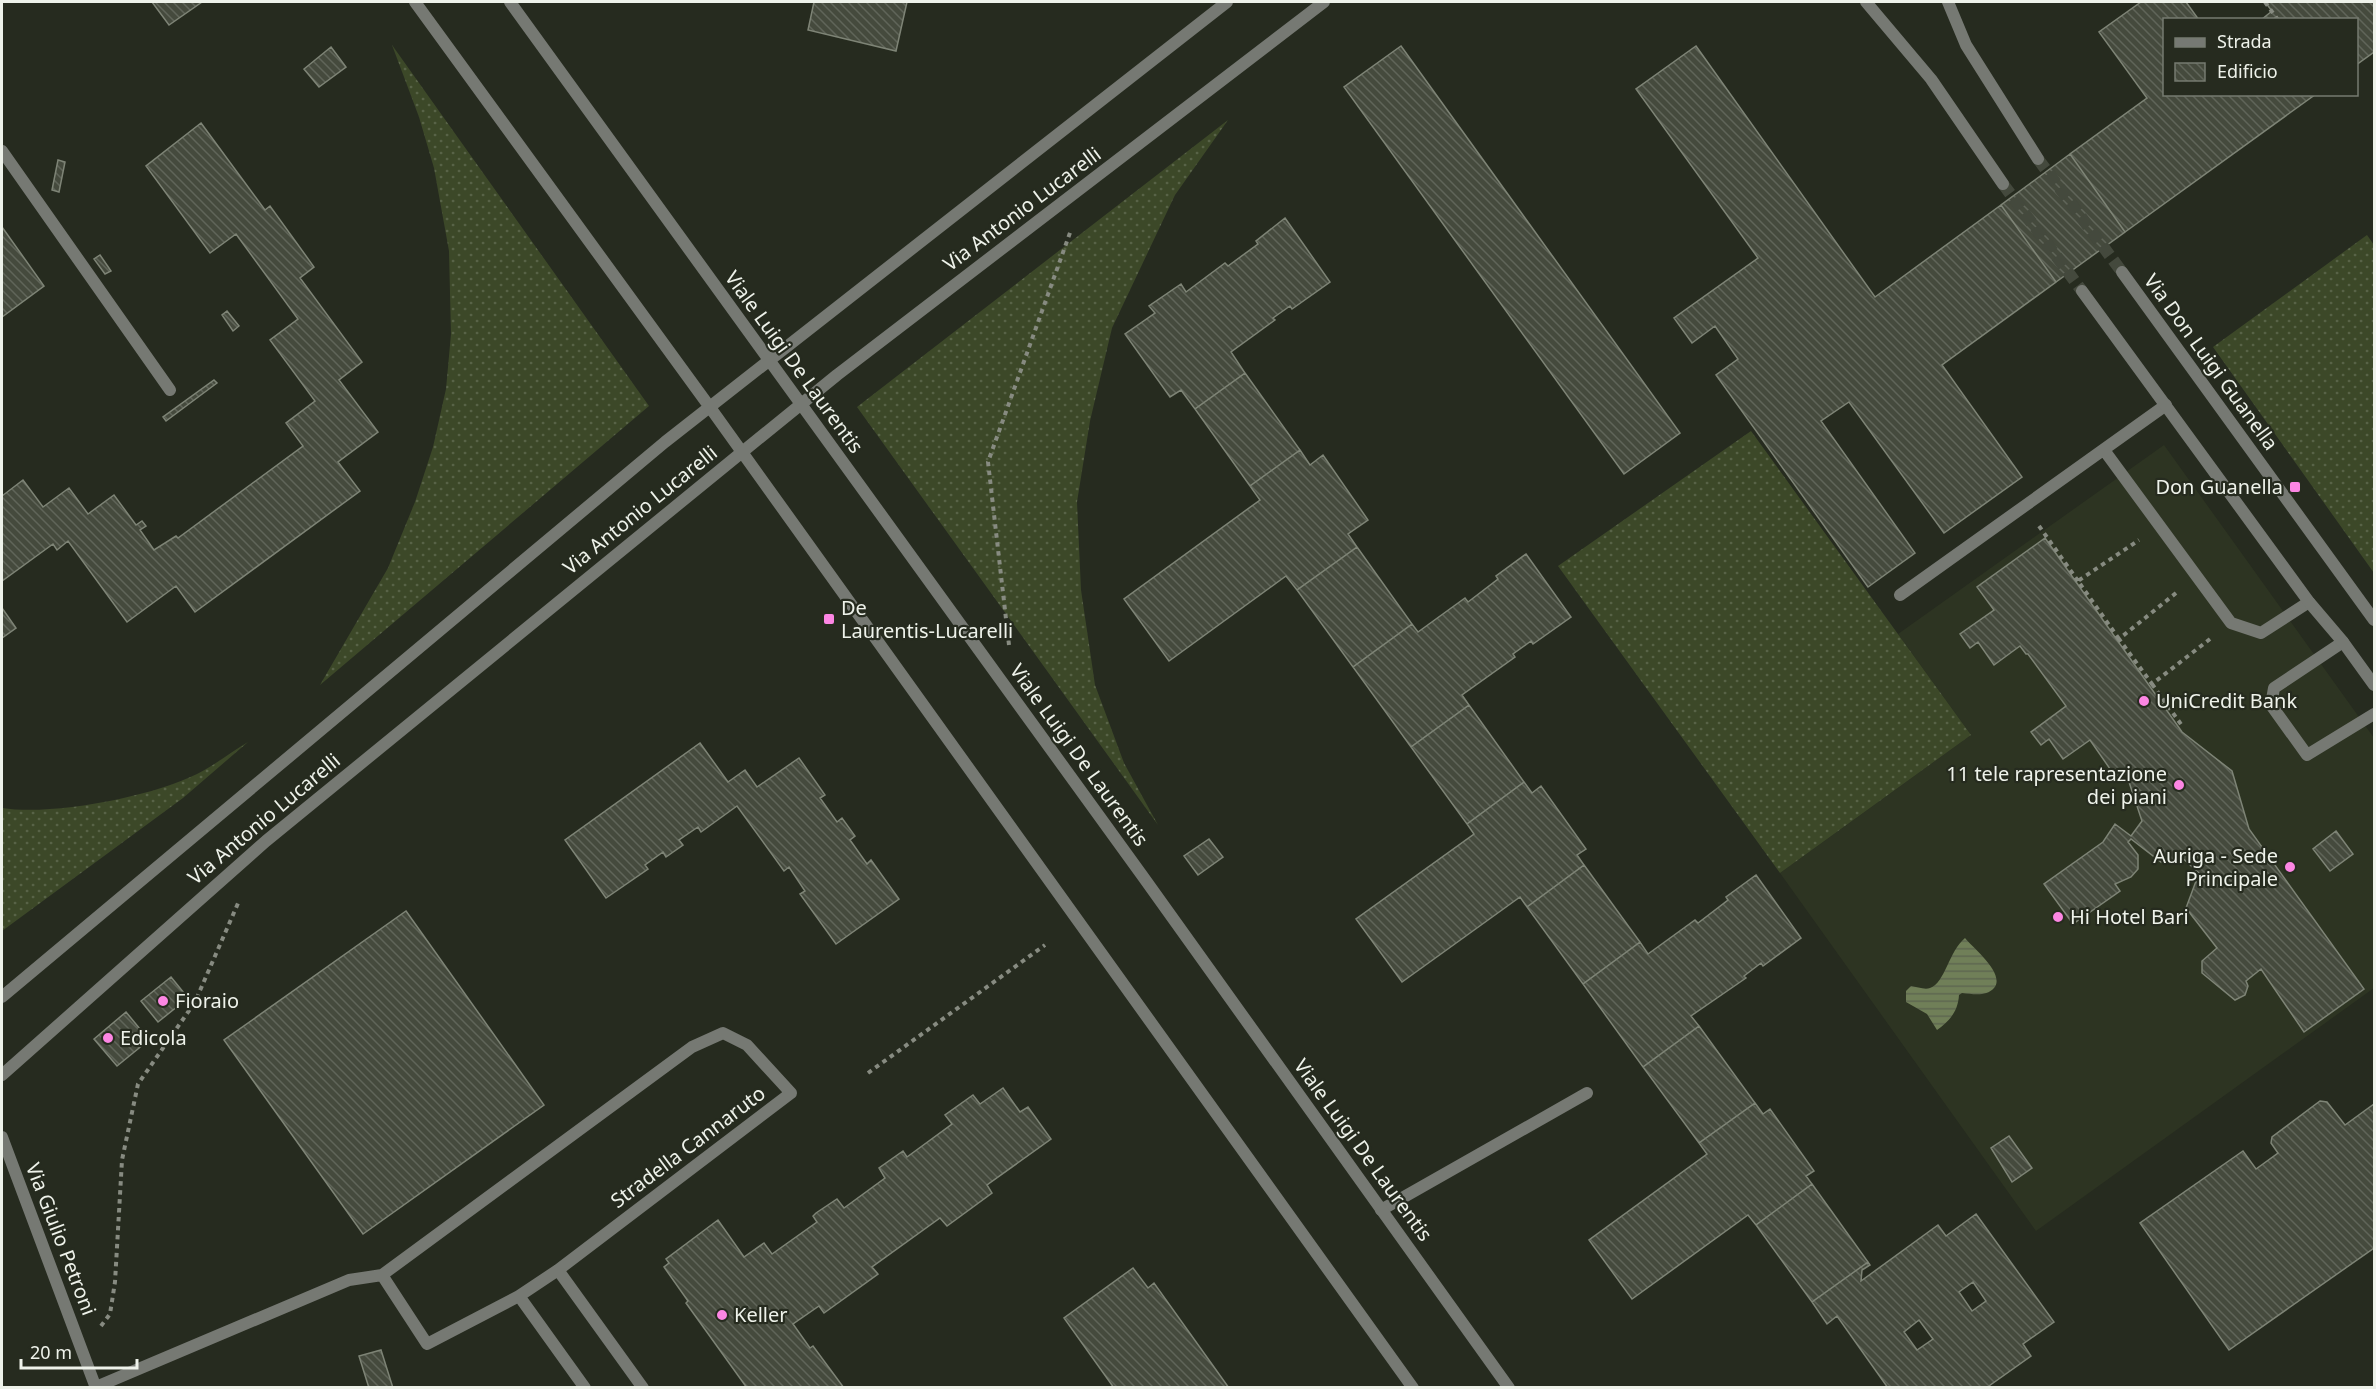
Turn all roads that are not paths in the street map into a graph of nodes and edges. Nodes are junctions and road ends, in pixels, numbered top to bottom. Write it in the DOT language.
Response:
graph roads {
  1 [pos="415,2"];
  2 [pos="510,2"];
  3 [pos="1227,2"];
  4 [pos="1324,2"];
  5 [pos="1868,2"];
  6 [pos="1947,2"];
  7 [pos="2,151"];
  8 [pos="2038,159"];
  9 [pos="2003,184"];
  10 [pos="2122,272"];
  11 [pos="2082,291"];
  12 [pos="769,359"];
  13 [pos="170,390"];
  14 [pos="801,404"];
  15 [pos="2166,405"];
  16 [pos="709,406"];
  17 [pos="2104,450"];
  18 [pos="741,453"];
  19 [pos="1900,595"];
  20 [pos="2309,602"];
  21 [pos="2374,620"];
  22 [pos="2343,642"];
  23 [pos="2374,685"];
  24 [pos="2374,714"];
  25 [pos="2,997"];
  26 [pos="2,1075"];
  27 [pos="1587,1093"];
  28 [pos="2,1137"];
  29 [pos="1381,1210"];
  30 [pos="558,1270"];
  31 [pos="382,1275"];
  32 [pos="519,1296"];
  33 [pos="96,1387"];
  34 [pos="585,1388"];
  35 [pos="643,1388"];
  36 [pos="1413,1388"];
  37 [pos="1509,1388"];
  1 -- 16 [label="street"];
  2 -- 12 [label="street, Viale Luigi De Laurentis"];
  3 -- 12 [label="street, Via Antonio Lucarelli"];
  4 -- 14 [label="street, Via Antonio Lucarelli"];
  5 -- 9 [label="street"];
  6 -- 8 [label="street"];
  7 -- 13 [label="street"];
  10 -- 21 [label="street, Via Don Luigi Guanella"];
  11 -- 15 [label="street"];
  12 -- 14 [label="street, Viale Luigi De Laurentis"];
  12 -- 16 [label="street, Via Antonio Lucarelli"];
  14 -- 18 [label="street, Via Antonio Lucarelli"];
  14 -- 29 [label="street, Viale Luigi De Laurentis"];
  15 -- 17 [label="street"];
  15 -- 20 [label="street"];
  16 -- 18 [label="street"];
  16 -- 25 [label="street, Via Antonio Lucarelli"];
  17 -- 19 [label="street"];
  17 -- 20 [label="street"];
  18 -- 26 [label="street, Via Antonio Lucarelli"];
  18 -- 36 [label="street"];
  20 -- 22 [label="street"];
  22 -- 23 [label="street"];
  22 -- 24 [label="street"];
  27 -- 29 [label="street"];
  28 -- 33 [label="street, Via Giulio Petroni"];
  29 -- 37 [label="street, Viale Luigi De Laurentis"];
  30 -- 31 [label="street, Stradella Cannaruto"];
  30 -- 32 [label="street, Stradella Cannaruto"];
  30 -- 35 [label="street"];
  31 -- 32 [label="street, Stradella Cannaruto"];
  31 -- 33 [label="street, Stradella Cannaruto"];
  32 -- 34 [label="street"];
}
